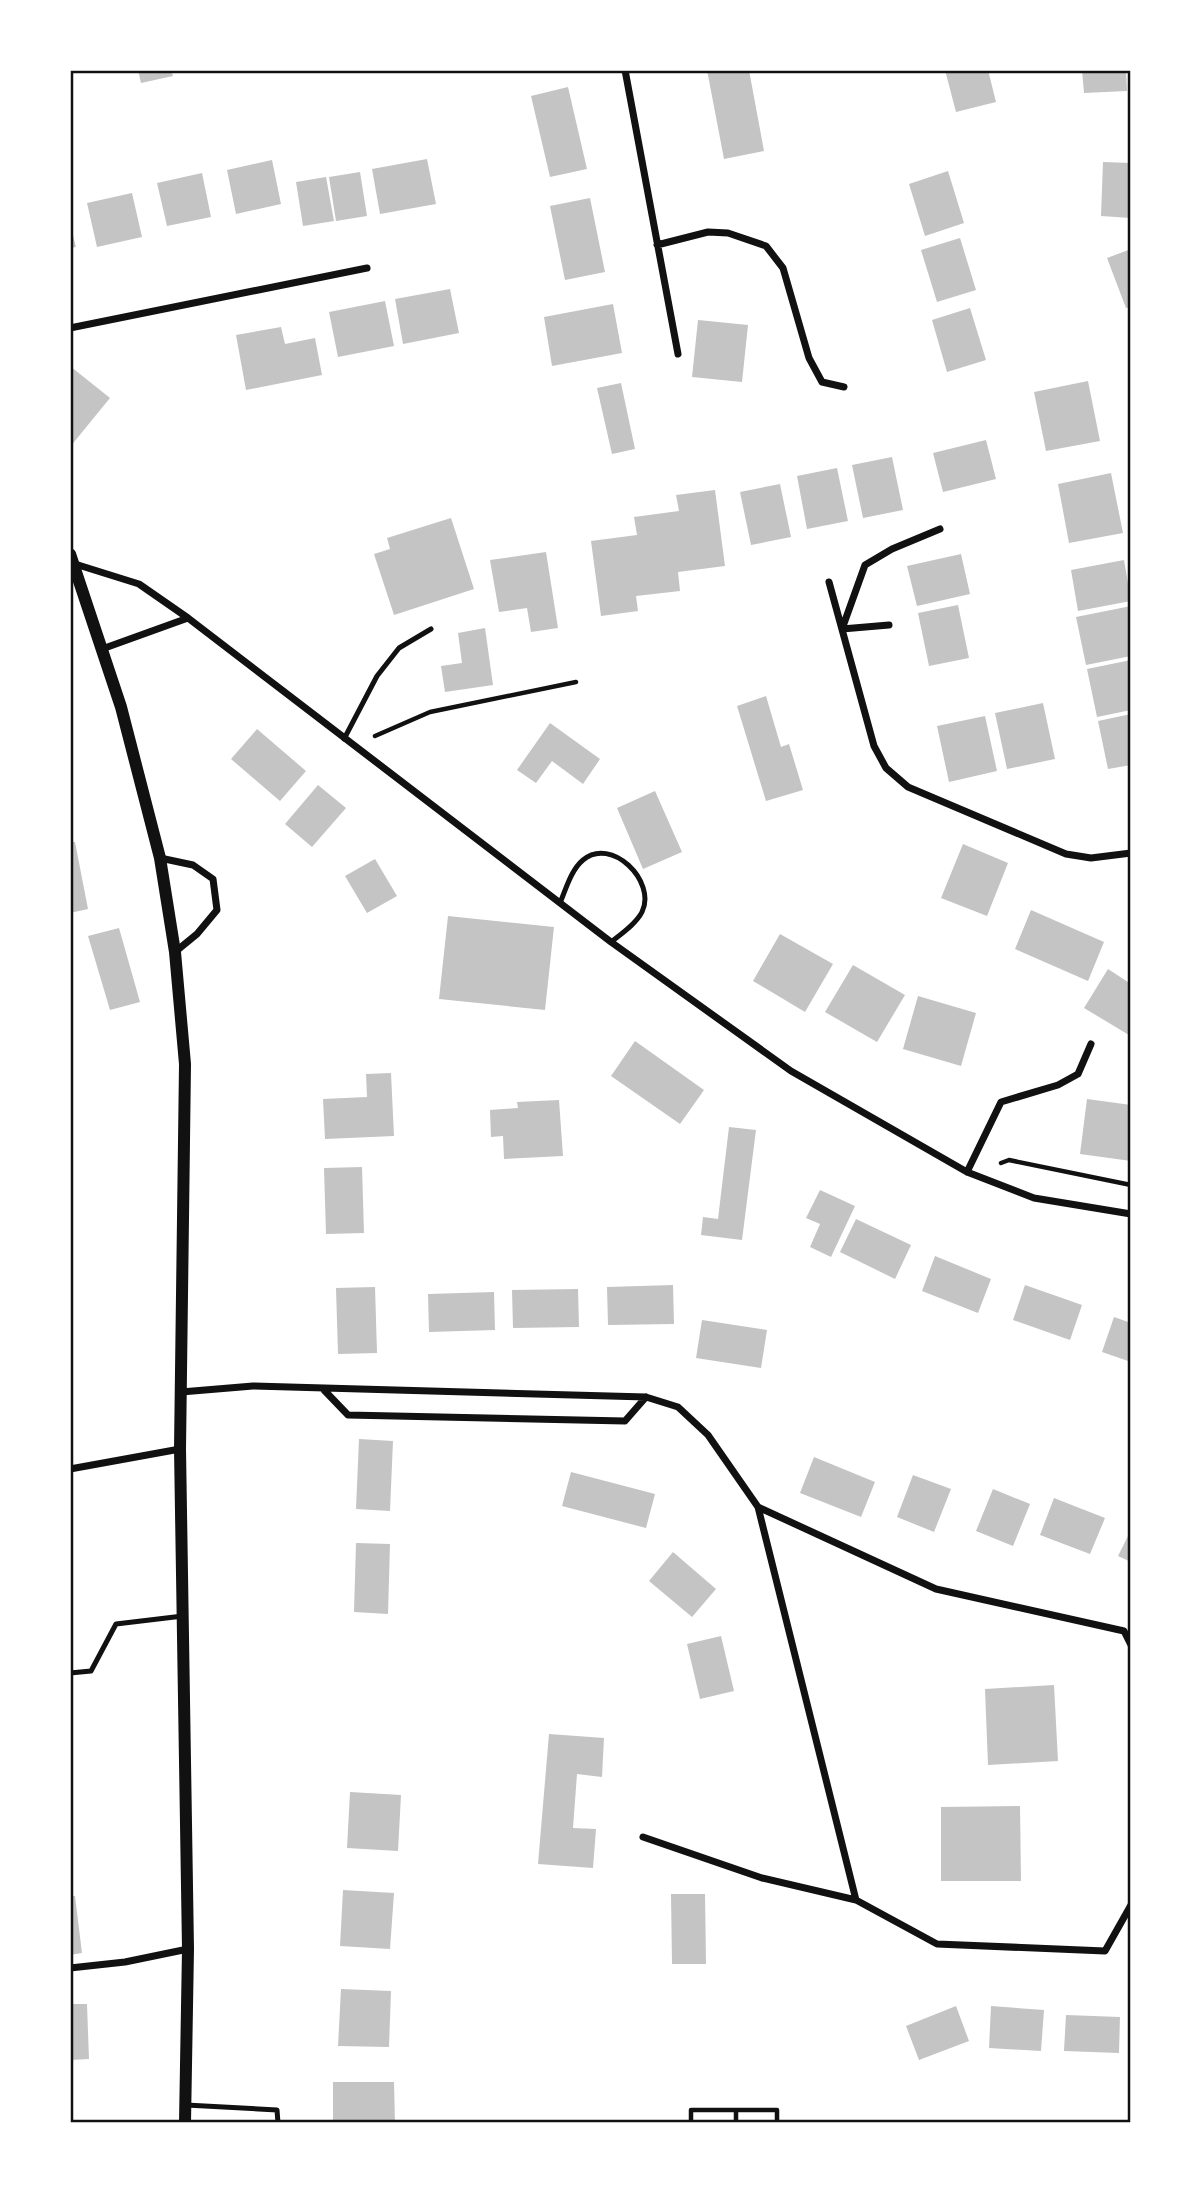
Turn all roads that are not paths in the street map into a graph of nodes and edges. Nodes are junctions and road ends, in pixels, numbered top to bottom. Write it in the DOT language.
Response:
graph roads {
  1 [pos="625,70"];
  2 [pos="657,245"];
  3 [pos="367,268"];
  4 [pos="70,328"];
  5 [pos="678,354"];
  6 [pos="844,387"];
  7 [pos="940,529"];
  8 [pos="73,559"];
  9 [pos="829,582"];
  10 [pos="188,618"];
  11 [pos="889,625"];
  12 [pos="431,629"];
  13 [pos="842,629"];
  14 [pos="102,649"];
  15 [pos="344,739"];
  16 [pos="1131,853"];
  17 [pos="160,858"];
  18 [pos="559,902"];
  19 [pos="611,942"];
  20 [pos="175,952"];
  21 [pos="1091,1044"];
  22 [pos="967,1172"];
  23 [pos="1131,1214"];
  24 [pos="324,1390"];
  25 [pos="181,1392"];
  26 [pos="646,1397"];
  27 [pos="180,1449"];
  28 [pos="70,1469"];
  29 [pos="758,1507"];
  30 [pos="183,1616"];
  31 [pos="1131,1644"];
  32 [pos="70,1673"];
  33 [pos="643,1836"];
  34 [pos="856,1900"];
  35 [pos="1131,1905"];
  36 [pos="188,1949"];
  37 [pos="70,1968"];
  38 [pos="186,2105"];
  39 [pos="185,2123"];
  40 [pos="278,2123"];
  1 -- 2 [label="street"];
  2 -- 5 [label="street"];
  2 -- 6 [label="street"];
  3 -- 4 [label="street"];
  7 -- 13 [label="street"];
  8 -- 10 [label="street"];
  8 -- 14 [label="street"];
  9 -- 13 [label="street"];
  10 -- 14 [label="street"];
  10 -- 15 [label="street"];
  11 -- 13 [label="street"];
  12 -- 15 [label="lane"];
  13 -- 16 [label="street"];
  14 -- 17 [label="street"];
  15 -- 18 [label="street"];
  17 -- 20 [label="street"];
  17 -- 20 [label="street"];
  18 -- 19 [label="street"];
  18 -- 19 [label="lane"];
  19 -- 22 [label="street"];
  20 -- 25 [label="street"];
  21 -- 22 [label="street"];
  22 -- 23 [label="street"];
  24 -- 25 [label="street"];
  24 -- 26 [label="street"];
  24 -- 26 [label="street"];
  25 -- 27 [label="street"];
  26 -- 29 [label="street"];
  27 -- 28 [label="street"];
  27 -- 30 [label="street"];
  29 -- 31 [label="street"];
  29 -- 34 [label="street"];
  30 -- 32 [label="lane"];
  30 -- 36 [label="street"];
  33 -- 34 [label="street"];
  34 -- 35 [label="street"];
  36 -- 37 [label="street"];
  36 -- 38 [label="street"];
  38 -- 39 [label="street"];
  38 -- 40 [label="lane"];
}
